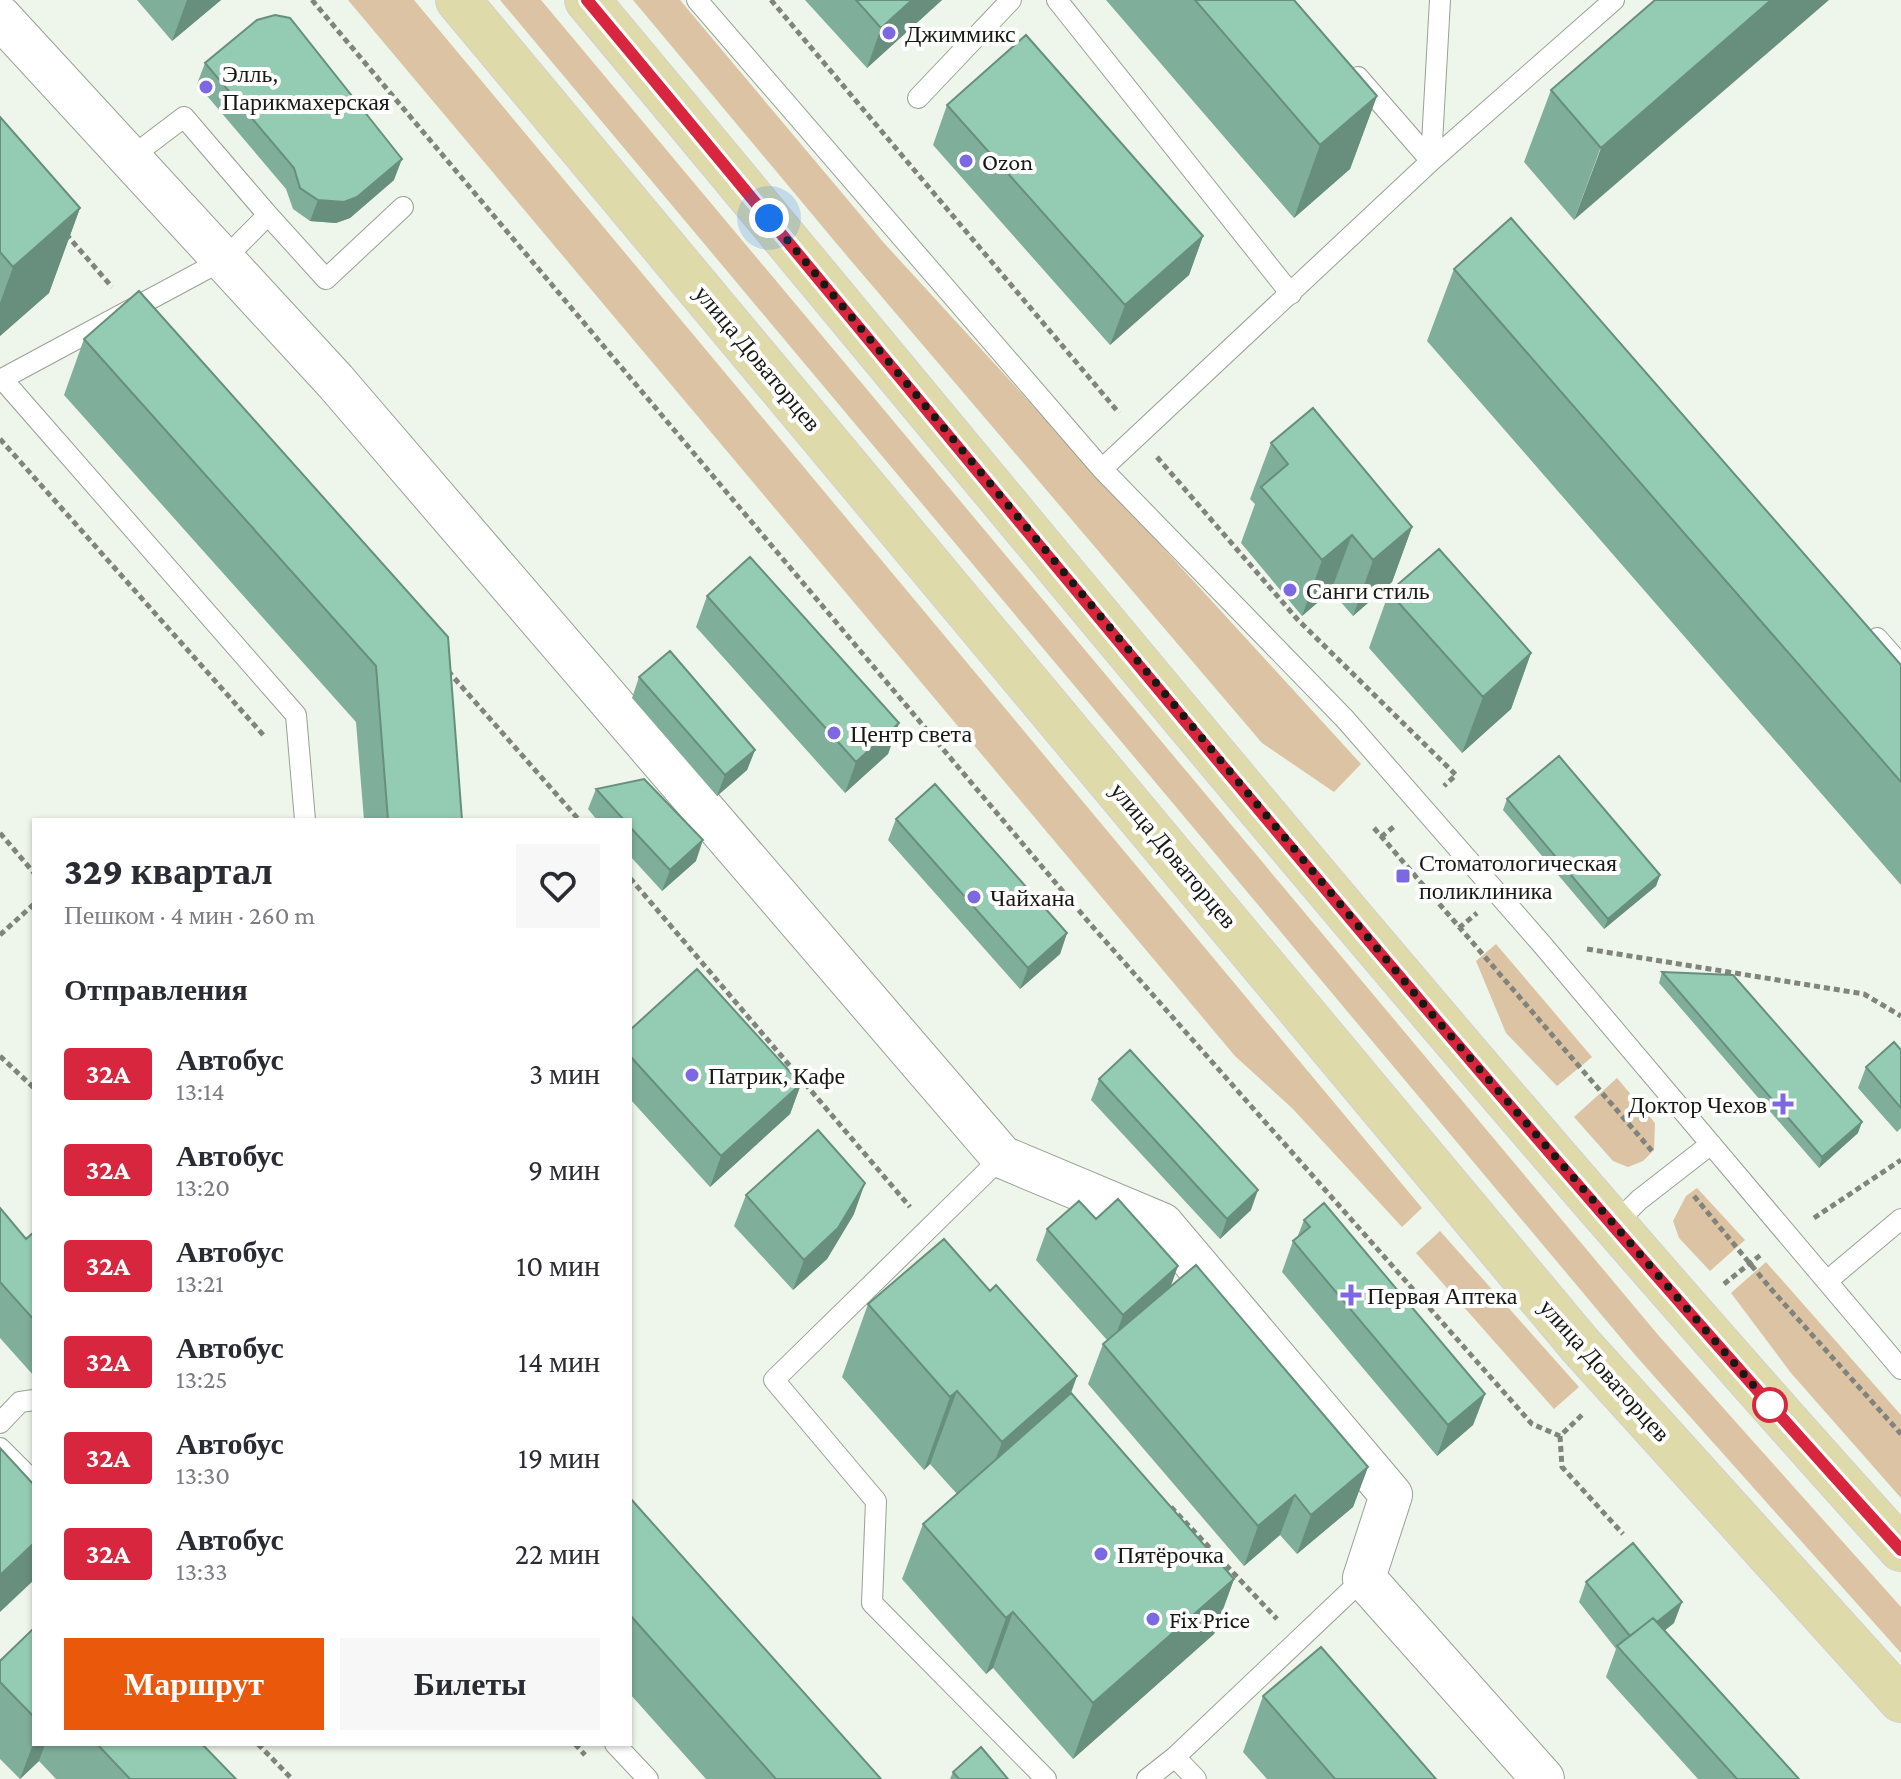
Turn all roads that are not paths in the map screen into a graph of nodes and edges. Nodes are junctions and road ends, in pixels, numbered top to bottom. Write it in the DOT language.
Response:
graph roads {
  1 [pos="458,0"];
  2 [pos="587,0"];
  3 [pos="697,0"];
  4 [pos="1011,0"];
  5 [pos="1057,0"];
  6 [pos="1440,0"];
  7 [pos="1614,0"];
  8 [pos="0,17"];
  9 [pos="1341,57"];
  10 [pos="918,98"];
  11 [pos="130,158"];
  12 [pos="1431,161"];
  13 [pos="403,207"];
  14 [pos="268,215"];
  15 [pos="223,260"];
  16 [pos="1291,294"];
  17 [pos="2,381"];
  18 [pos="1102,469"];
  19 [pos="1860,618"];
  20 [pos="1901,665"];
  21 [pos="305,818"];
  22 [pos="1711,1144"];
  23 [pos="1002,1157"];
  24 [pos="1901,1219"];
  25 [pos="1613,1226"];
  26 [pos="1827,1281"];
  27 [pos="1901,1369"];
  28 [pos="32,1400"];
  29 [pos="0,1423"];
  30 [pos="0,1448"];
  31 [pos="32,1480"];
  32 [pos="1901,1549"];
  33 [pos="1364,1578"];
  34 [pos="1901,1700"];
  35 [pos="617,1746"];
  36 [pos="1175,1757"];
  37 [pos="648,1779"];
  38 [pos="1046,1779"];
  39 [pos="1147,1779"];
  40 [pos="1196,1779"];
  41 [pos="1543,1779"];
  1 -- 34 [label="main road, улица Доваторцев"];
  2 -- 25 [label="main road"];
  3 -- 18 [label="lane"];
  4 -- 10 [label="lane"];
  5 -- 16 [label="lane"];
  6 -- 12 [label="lane"];
  7 -- 12 [label="lane"];
  8 -- 11 [label="street"];
  9 -- 12 [label="lane"];
  11 -- 14 [label="lane"];
  11 -- 15 [label="street"];
  12 -- 16 [label="lane"];
  13 -- 14 [label="lane"];
  14 -- 15 [label="lane"];
  15 -- 17 [label="lane"];
  15 -- 23 [label="street"];
  16 -- 18 [label="lane"];
  17 -- 21 [label="lane"];
  18 -- 22 [label="lane"];
  19 -- 20 [label="lane"];
  22 -- 25 [label="lane"];
  22 -- 26 [label="lane"];
  23 -- 33 [label="street"];
  23 -- 38 [label="lane"];
  24 -- 26 [label="lane"];
  25 -- 32 [label="main road"];
  26 -- 27 [label="lane"];
  28 -- 29 [label="lane"];
  30 -- 31 [label="lane"];
  33 -- 36 [label="lane"];
  33 -- 41 [label="street"];
  35 -- 37 [label="lane"];
  36 -- 39 [label="lane"];
  36 -- 40 [label="lane"];
}
